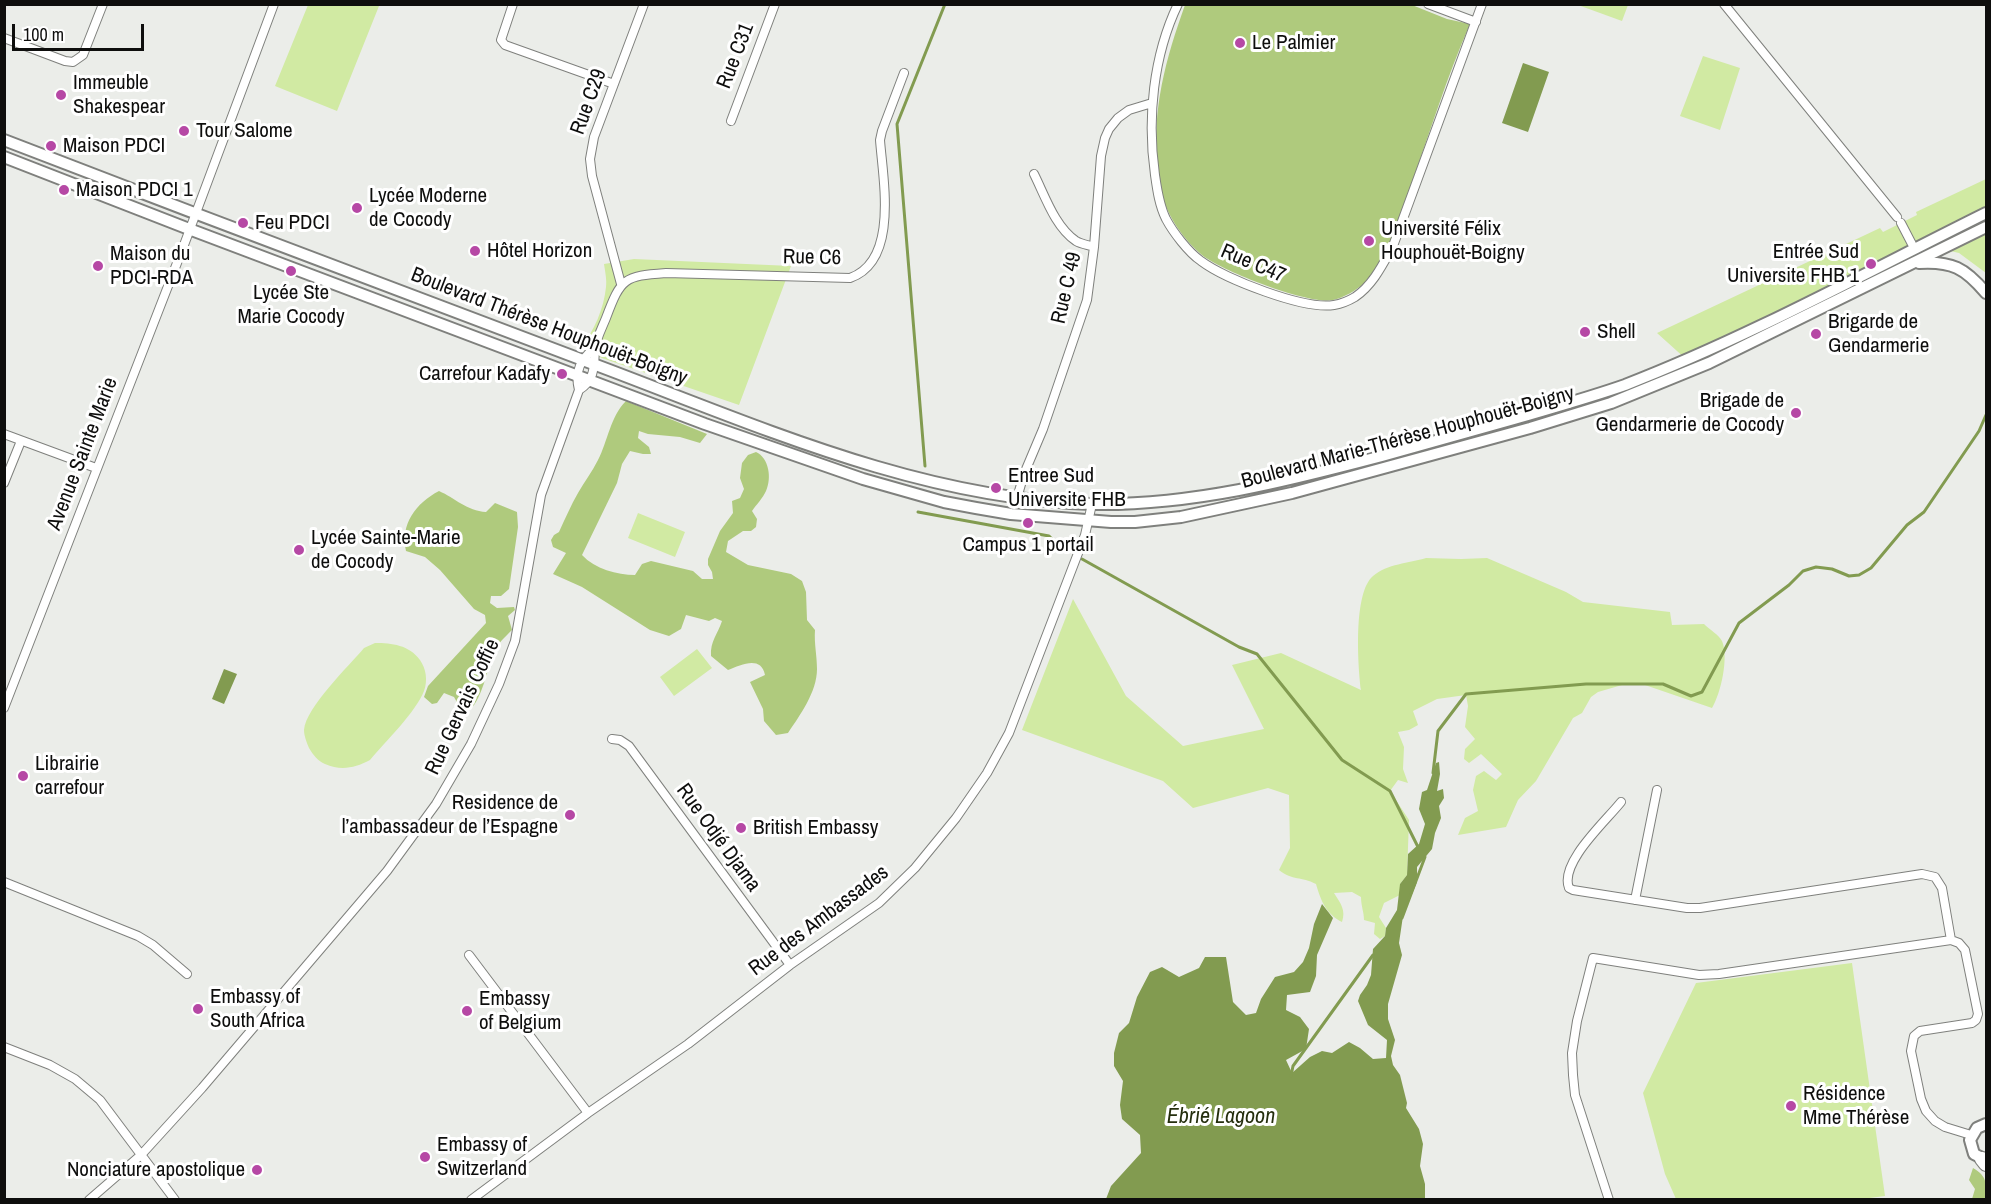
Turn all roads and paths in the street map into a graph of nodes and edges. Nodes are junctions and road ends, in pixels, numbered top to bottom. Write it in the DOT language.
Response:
graph roads {
  1 [pos="103,4"];
  2 [pos="274,4"];
  3 [pos="513,4"];
  4 [pos="644,4"];
  5 [pos="775,4"];
  6 [pos="1178,4"];
  7 [pos="1428,4"];
  8 [pos="1482,4"];
  9 [pos="1724,4"];
  10 [pos="1476,22"];
  11 [pos="4,38"];
  12 [pos="904,73"];
  13 [pos="614,84"];
  14 [pos="1152,103"];
  15 [pos="731,121"];
  16 [pos="4,140"];
  17 [pos="4,157"];
  18 [pos="1034,174"];
  19 [pos="1986,213"];
  20 [pos="195,214"];
  21 [pos="1986,227"];
  22 [pos="189,229"];
  23 [pos="1094,247"];
  24 [pos="1914,248"];
  25 [pos="1913,264"];
  26 [pos="621,284"];
  27 [pos="1986,293"];
  28 [pos="595,347"];
  29 [pos="582,360"];
  30 [pos="595,364"];
  31 [pos="576,374"];
  32 [pos="590,380"];
  33 [pos="579,390"];
  34 [pos="4,434"];
  35 [pos="21,441"];
  36 [pos="96,468"];
  37 [pos="4,483"];
  38 [pos="1017,498"];
  39 [pos="1092,504"];
  40 [pos="1089,521"];
  41 [pos="4,708"];
  42 [pos="612,739"];
  43 [pos="1657,790"];
  44 [pos="1621,802"];
  45 [pos="4,882"];
  46 [pos="1635,900"];
  47 [pos="1951,940"];
  48 [pos="469,956"];
  49 [pos="790,965"];
  50 [pos="187,974"];
  51 [pos="4,1047"];
  52 [pos="588,1113"];
  53 [pos="1985,1122"];
  54 [pos="1971,1136"];
  55 [pos="141,1155"];
  56 [pos="1985,1161"];
  57 [pos="88,1200"];
  58 [pos="175,1200"];
  59 [pos="471,1200"];
  60 [pos="1609,1200"];
  1 -- 11 [label="street"];
  2 -- 20 [label="street, Avenue Sainte Marie"];
  3 -- 13 [label="street"];
  4 -- 13 [label="street, Rue C29"];
  5 -- 15 [label="street, Rue C31"];
  6 -- 14 [label="street, Rue C47"];
  7 -- 10 [label="street"];
  8 -- 10 [label="street, Rue C47"];
  9 -- 24 [label="street"];
  10 -- 14 [label="street, Rue C47"];
  12 -- 26 [label="street, Rue C6"];
  13 -- 26 [label="street, Rue C29"];
  14 -- 23 [label="street, Rue C 49"];
  16 -- 20 [label="main road, Boulevard Thérèse Houphouët-Boigny"];
  17 -- 22 [label="main road, Boulevard Thérèse Houphouët-Boigny"];
  18 -- 23 [label="street"];
  19 -- 24 [label="main road, Boulevard Marie-Thérèse Houphouët-Boigny"];
  20 -- 22 [label="street, Avenue Sainte Marie"];
  20 -- 29 [label="main road, Boulevard Thérèse Houphouët-Boigny"];
  21 -- 25 [label="main road, Boulevard Marie-Thérèse Houphouët-Boigny"];
  22 -- 31 [label="main road, Boulevard Thérèse Houphouët-Boigny"];
  22 -- 36 [label="street, Avenue Sainte Marie"];
  23 -- 38 [label="street, Rue C 49"];
  24 -- 39 [label="main road, Boulevard Marie-Thérèse Houphouët-Boigny"];
  25 -- 27 [label="main road"];
  25 -- 40 [label="main road, Boulevard Marie-Thérèse Houphouët-Boigny"];
  26 -- 28 [label="street"];
  28 -- 29 [label="street"];
  28 -- 30 [label="street"];
  29 -- 30 [label="main road, Boulevard Thérèse Houphouët-Boigny"];
  29 -- 31 [label="street"];
  30 -- 32 [label="street"];
  30 -- 38 [label="main road, Boulevard Thérèse Houphouët-Boigny"];
  31 -- 32 [label="main road, Boulevard Thérèse Houphouët-Boigny"];
  31 -- 33 [label="street"];
  32 -- 33 [label="street"];
  32 -- 40 [label="main road, Boulevard Thérèse Houphouët-Boigny"];
  33 -- 55 [label="street, Rue Gervais Coffie"];
  34 -- 35 [label="street"];
  35 -- 36 [label="street"];
  35 -- 37 [label="street"];
  36 -- 41 [label="street, Avenue Sainte Marie"];
  38 -- 39 [label="main road, Boulevard Thérèse Houphouët-Boigny"];
  39 -- 40 [label="street, Rue des Ambassades"];
  40 -- 49 [label="street, Rue des Ambassades"];
  42 -- 49 [label="street, Rue Odjé Djama"];
  43 -- 46 [label="street"];
  44 -- 46 [label="street"];
  45 -- 50 [label="street"];
  46 -- 47 [label="street"];
  47 -- 54 [label="street"];
  47 -- 60 [label="street"];
  48 -- 52 [label="street"];
  49 -- 52 [label="street, Rue des Ambassades"];
  51 -- 55 [label="street"];
  52 -- 59 [label="street, Rue des Ambassades"];
  53 -- 54 [label="main road"];
  54 -- 56 [label="main road"];
  55 -- 57 [label="street, Rue Gervais Coffie"];
  55 -- 58 [label="street"];
}
